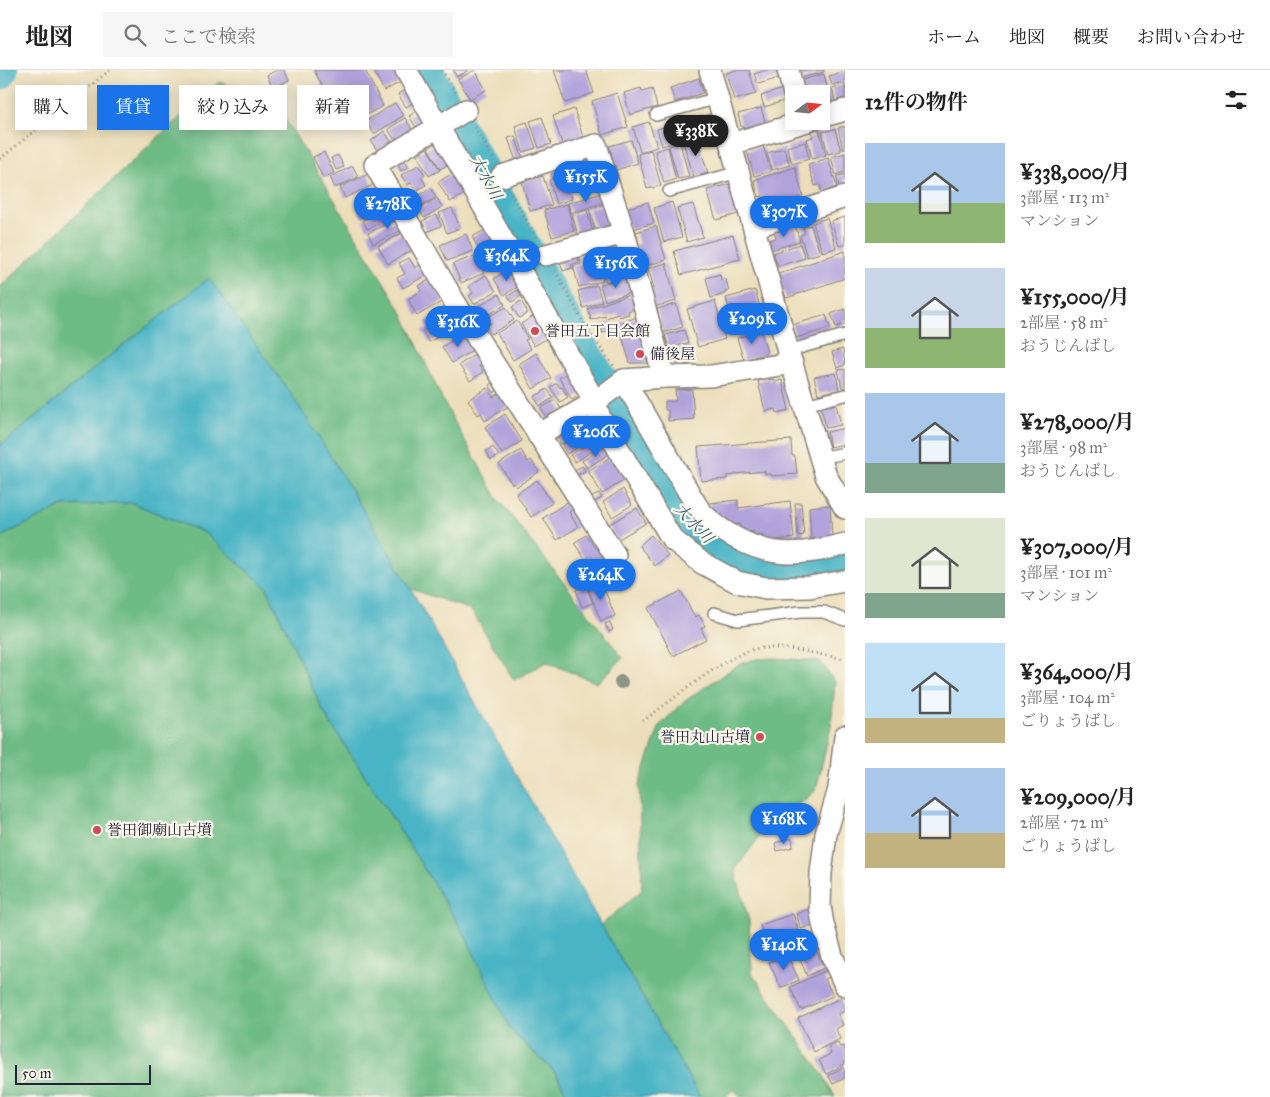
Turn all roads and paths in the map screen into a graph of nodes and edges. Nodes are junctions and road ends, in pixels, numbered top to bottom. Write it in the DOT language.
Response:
graph roads {
  1 [pos="110,70"];
  2 [pos="406,70"];
  3 [pos="442,70"];
  4 [pos="710,70"];
  5 [pos="788,70"];
  6 [pos="792,85"];
  7 [pos="718,98"];
  8 [pos="845,110"];
  9 [pos="830,114"];
  10 [pos="656,115"];
  11 [pos="452,119"];
  12 [pos="785,127"];
  13 [pos="731,144"];
  14 [pos="0,160"];
  15 [pos="739,172"];
  16 [pos="502,176"];
  17 [pos="669,190"];
  18 [pos="845,197"];
  19 [pos="754,227"];
  20 [pos="624,233"];
  21 [pos="546,255"];
  22 [pos="845,335"];
  23 [pos="790,357"];
  24 [pos="664,377"];
  25 [pos="610,391"];
  26 [pos="845,395"];
  27 [pos="804,405"];
  28 [pos="538,435"];
  29 [pos="845,454"];
  30 [pos="820,458"];
  31 [pos="845,508"];
  32 [pos="845,544"];
  33 [pos="616,556"];
  34 [pos="845,581"];
  35 [pos="714,613"];
  36 [pos="845,620"];
  37 [pos="845,659"];
  38 [pos="643,721"];
  39 [pos="845,736"];
  40 [pos="842,789"];
  41 [pos="845,985"];
  1 -- 14 [label="path"];
  2 -- 11 [label="street"];
  3 -- 11 [label="path"];
  4 -- 7 [label="street"];
  5 -- 6 [label="street"];
  7 -- 10 [label="lane"];
  7 -- 13 [label="street"];
  8 -- 9 [label="street"];
  11 -- 16 [label="path"];
  11 -- 25 [label="street"];
  11 -- 28 [label="street"];
  12 -- 13 [label="street"];
  13 -- 15 [label="street"];
  15 -- 17 [label="lane"];
  15 -- 19 [label="street"];
  16 -- 20 [label="street"];
  16 -- 21 [label="path"];
  18 -- 19 [label="street"];
  19 -- 23 [label="street"];
  20 -- 21 [label="street"];
  20 -- 24 [label="street"];
  21 -- 25 [label="path"];
  22 -- 23 [label="lane"];
  23 -- 24 [label="street"];
  23 -- 27 [label="street"];
  24 -- 25 [label="street"];
  25 -- 28 [label="street"];
  25 -- 32 [label="street"];
  25 -- 34 [label="street"];
  26 -- 27 [label="lane"];
  27 -- 30 [label="street"];
  28 -- 33 [label="street"];
  29 -- 30 [label="lane"];
  30 -- 31 [label="street"];
  35 -- 36 [label="lane"];
  37 -- 38 [label="path"];
  39 -- 40 [label="street"];
  40 -- 41 [label="street"];
}
